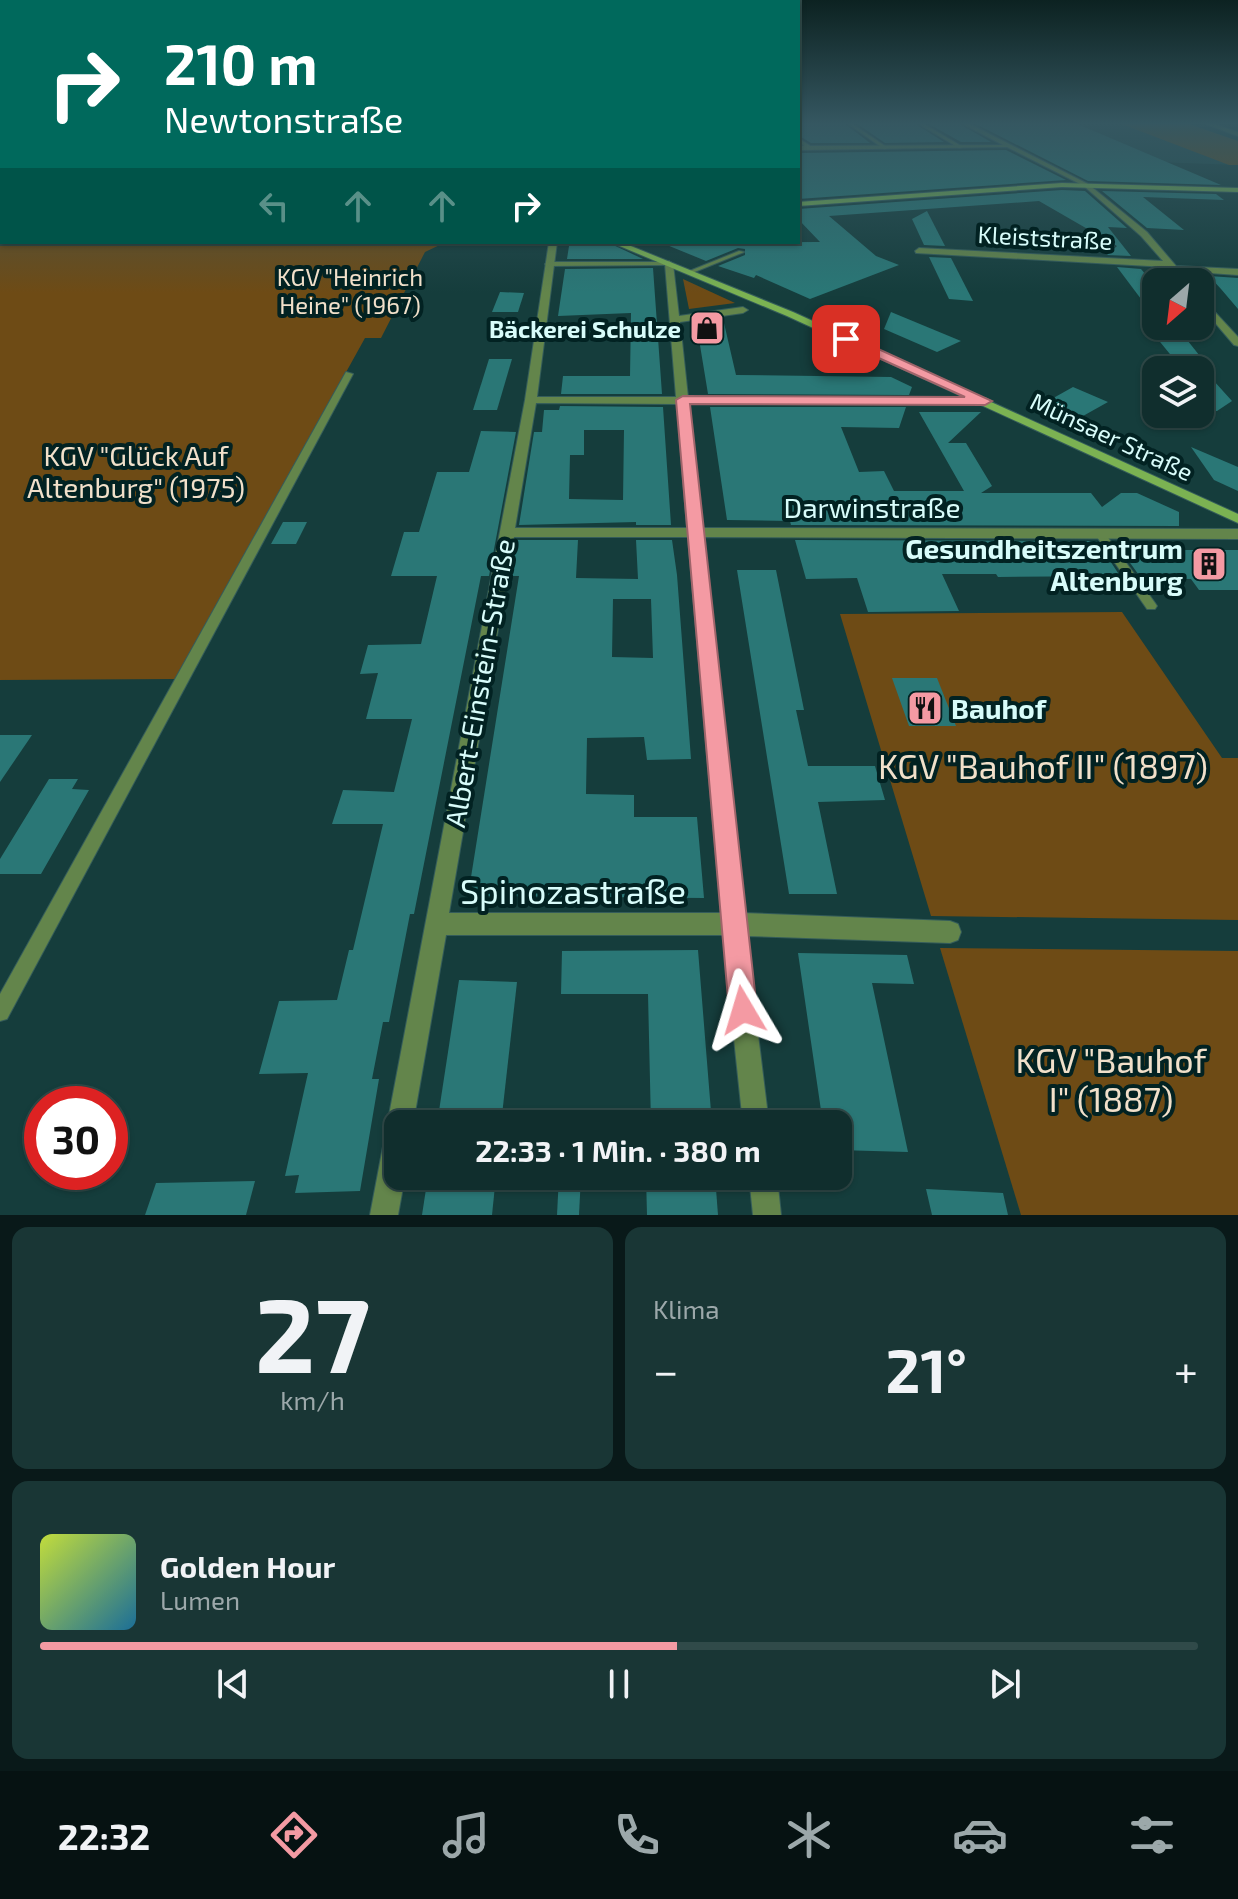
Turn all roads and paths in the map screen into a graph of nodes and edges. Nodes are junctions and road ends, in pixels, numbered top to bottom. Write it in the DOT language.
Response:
graph roads {
  1 [pos="1075,180"];
  2 [pos="1086,185"];
  3 [pos="1238,190"];
  4 [pos="800,204"];
  5 [pos="553,244"];
  6 [pos="619,244"];
  7 [pos="919,251"];
  8 [pos="741,252"];
  9 [pos="548,264"];
  10 [pos="669,264"];
  11 [pos="1171,266"];
  12 [pos="690,272"];
  13 [pos="1238,272"];
  14 [pos="743,310"];
  15 [pos="1214,315"];
  16 [pos="674,320"];
  17 [pos="1238,343"];
  18 [pos="349,374"];
  19 [pos="531,400"];
  20 [pos="683,400"];
  21 [pos="985,401"];
  22 [pos="1238,519"];
  23 [pos="696,531"];
  24 [pos="507,532"];
  25 [pos="1100,534"];
  26 [pos="1238,534"];
  27 [pos="1151,606"];
  28 [pos="435,924"];
  29 [pos="733,924"];
  30 [pos="950,932"];
  31 [pos="0,1012"];
  32 [pos="402,1110"];
  33 [pos="754,1110"];
  34 [pos="388,1190"];
  35 [pos="764,1190"];
  36 [pos="384,1215"];
  37 [pos="767,1215"];
  1 -- 2 [label="street"];
  2 -- 3 [label="street"];
  2 -- 4 [label="street"];
  2 -- 11 [label="street"];
  5 -- 9 [label="street, Albert-Einstein-Straße"];
  6 -- 10 [label="street, Münsaer Straße"];
  7 -- 11 [label="street, Kleiststraße"];
  8 -- 12 [label="lane"];
  9 -- 10 [label="lane"];
  9 -- 19 [label="street, Albert-Einstein-Straße"];
  10 -- 12 [label="street, Münsaer Straße"];
  10 -- 16 [label="street"];
  11 -- 13 [label="street, Kleiststraße"];
  12 -- 21 [label="street, Münsaer Straße"];
  14 -- 16 [label="street"];
  15 -- 17 [label="street"];
  16 -- 20 [label="street"];
  18 -- 31 [label="lane"];
  19 -- 20 [label="street"];
  19 -- 24 [label="street, Albert-Einstein-Straße"];
  20 -- 21 [label="street"];
  20 -- 23 [label="street"];
  21 -- 22 [label="street, Münsaer Straße"];
  23 -- 24 [label="street, Darwinstraße"];
  23 -- 25 [label="street, Darwinstraße"];
  23 -- 29 [label="street"];
  24 -- 28 [label="street, Albert-Einstein-Straße"];
  25 -- 26 [label="street, Darwinstraße"];
  25 -- 27 [label="lane"];
  28 -- 29 [label="street, Spinozastraße"];
  28 -- 32 [label="street, Albert-Einstein-Straße"];
  29 -- 30 [label="street, Spinozastraße"];
  29 -- 33 [label="street"];
  34 -- 36 [label="street"];
  35 -- 37 [label="street"];
}
